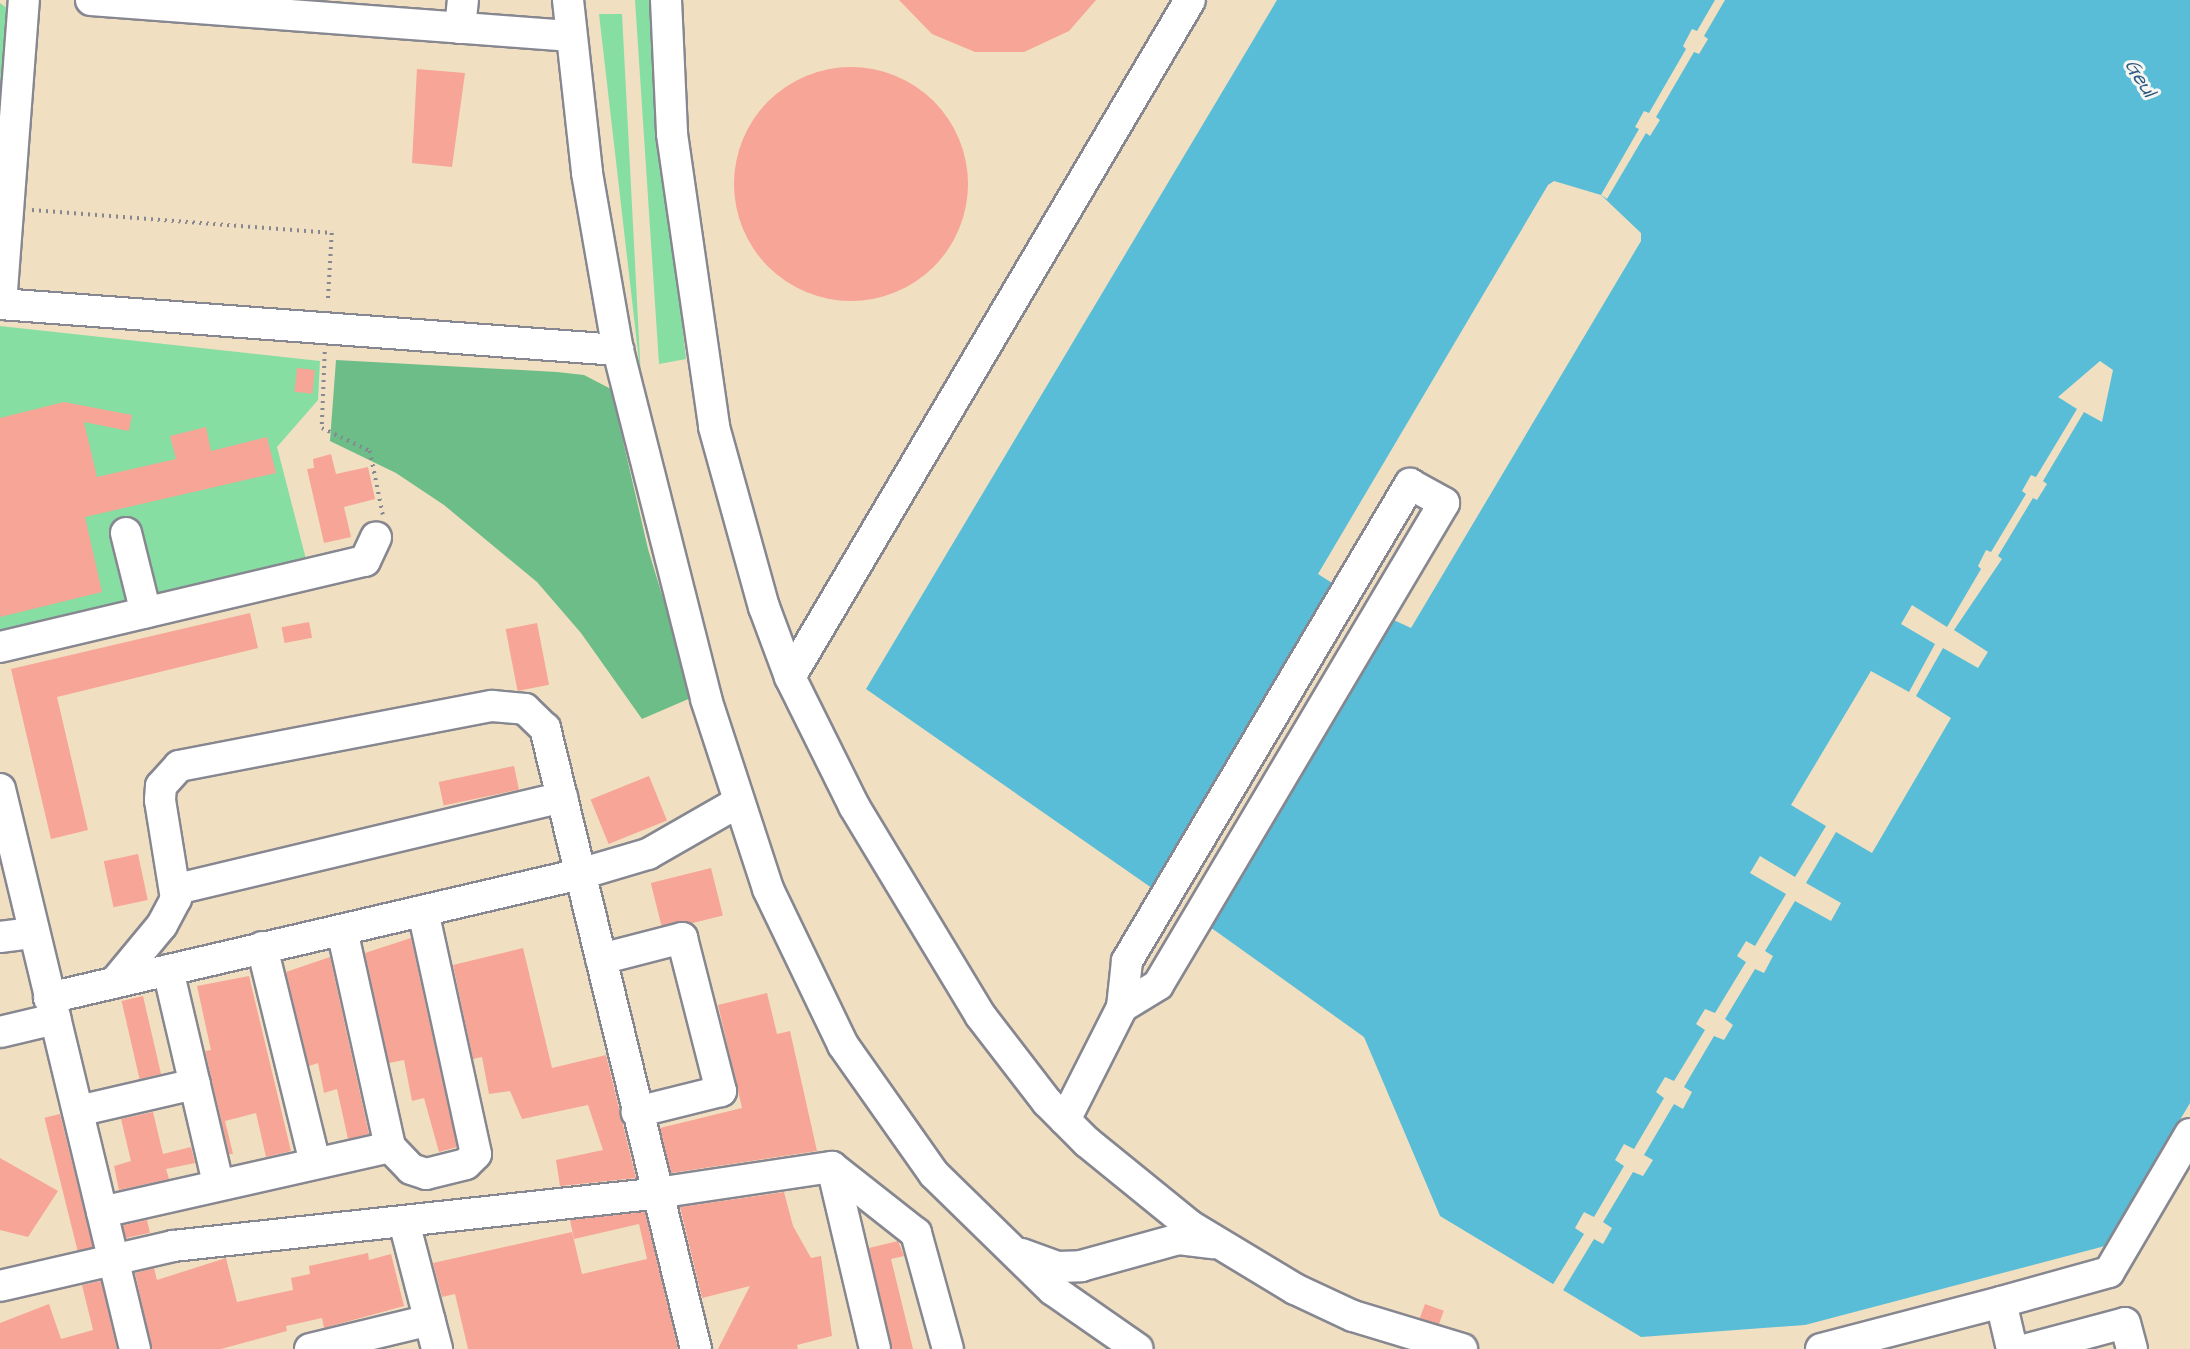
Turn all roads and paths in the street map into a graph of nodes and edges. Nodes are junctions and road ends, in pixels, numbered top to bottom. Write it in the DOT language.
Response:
graph roads {
  1 [pos="24,0"];
  2 [pos="91,0"];
  3 [pos="568,0"];
  4 [pos="666,0"];
  5 [pos="1190,0"];
  6 [pos="461,14"];
  7 [pos="569,36"];
  8 [pos="1,304"];
  9 [pos="618,351"];
  10 [pos="126,533"];
  11 [pos="376,537"];
  12 [pos="146,613"];
  13 [pos="0,647"];
  14 [pos="790,677"];
  15 [pos="0,789"];
  16 [pos="562,797"];
  17 [pos="737,803"];
  18 [pos="580,874"];
  19 [pos="177,889"];
  20 [pos="423,911"];
  21 [pos="342,930"];
  22 [pos="33,933"];
  23 [pos="0,937"];
  24 [pos="262,947"];
  25 [pos="601,959"];
  26 [pos="168,970"];
  27 [pos="114,983"];
  28 [pos="1122,1007"];
  29 [pos="52,1009"];
  30 [pos="0,1032"];
  31 [pos="195,1084"];
  32 [pos="78,1111"];
  33 [pos="637,1112"];
  34 [pos="1065,1120"];
  35 [pos="2190,1134"];
  36 [pos="390,1147"];
  37 [pos="315,1163"];
  38 [pos="832,1167"];
  39 [pos="218,1184"];
  40 [pos="657,1193"];
  41 [pos="102,1212"];
  42 [pos="404,1223"];
  43 [pos="1000,1243"];
  44 [pos="1218,1244"];
  45 [pos="114,1259"];
  46 [pos="0,1286"];
  47 [pos="2001,1303"];
  48 [pos="430,1320"];
  49 [pos="135,1349"];
  50 [pos="310,1349"];
  51 [pos="437,1349"];
  52 [pos="696,1349"];
  53 [pos="875,1349"];
  54 [pos="948,1349"];
  55 [pos="1138,1349"];
  56 [pos="1462,1349"];
  57 [pos="1821,1349"];
  58 [pos="2012,1349"];
  59 [pos="2028,1349"];
  60 [pos="2132,1349"];
  1 -- 8 [label="street"];
  2 -- 6 [label="street"];
  3 -- 7 [label="street"];
  4 -- 14 [label="street"];
  5 -- 14 [label="street"];
  6 -- 7 [label="street"];
  7 -- 9 [label="street"];
  8 -- 9 [label="street"];
  9 -- 17 [label="street"];
  10 -- 12 [label="street"];
  11 -- 12 [label="street"];
  12 -- 13 [label="street"];
  14 -- 34 [label="street"];
  15 -- 22 [label="street"];
  16 -- 18 [label="street"];
  16 -- 19 [label="street"];
  16 -- 19 [label="street"];
  17 -- 18 [label="street"];
  17 -- 43 [label="street"];
  18 -- 20 [label="street"];
  18 -- 25 [label="street"];
  19 -- 27 [label="street"];
  20 -- 21 [label="street"];
  20 -- 36 [label="street"];
  21 -- 24 [label="street"];
  21 -- 36 [label="street"];
  22 -- 23 [label="street"];
  22 -- 29 [label="street"];
  24 -- 26 [label="street"];
  24 -- 37 [label="street"];
  25 -- 33 [label="street"];
  25 -- 33 [label="street"];
  26 -- 27 [label="street"];
  26 -- 31 [label="street"];
  27 -- 29 [label="street"];
  28 -- 28 [label="street"];
  28 -- 34 [label="street"];
  29 -- 30 [label="street"];
  29 -- 32 [label="street"];
  31 -- 32 [label="street"];
  31 -- 39 [label="street"];
  32 -- 41 [label="street"];
  33 -- 40 [label="street"];
  34 -- 44 [label="street"];
  35 -- 47 [label="street"];
  36 -- 37 [label="street"];
  37 -- 39 [label="street"];
  38 -- 40 [label="street"];
  38 -- 53 [label="street"];
  38 -- 54 [label="street"];
  39 -- 41 [label="street"];
  40 -- 42 [label="street"];
  40 -- 52 [label="street"];
  41 -- 45 [label="street"];
  42 -- 45 [label="street"];
  42 -- 48 [label="street"];
  43 -- 44 [label="street"];
  43 -- 55 [label="street"];
  44 -- 56 [label="street"];
  45 -- 46 [label="street"];
  45 -- 49 [label="street"];
  47 -- 57 [label="street"];
  47 -- 58 [label="street"];
  48 -- 50 [label="street"];
  48 -- 51 [label="street"];
  59 -- 60 [label="street"];
}
